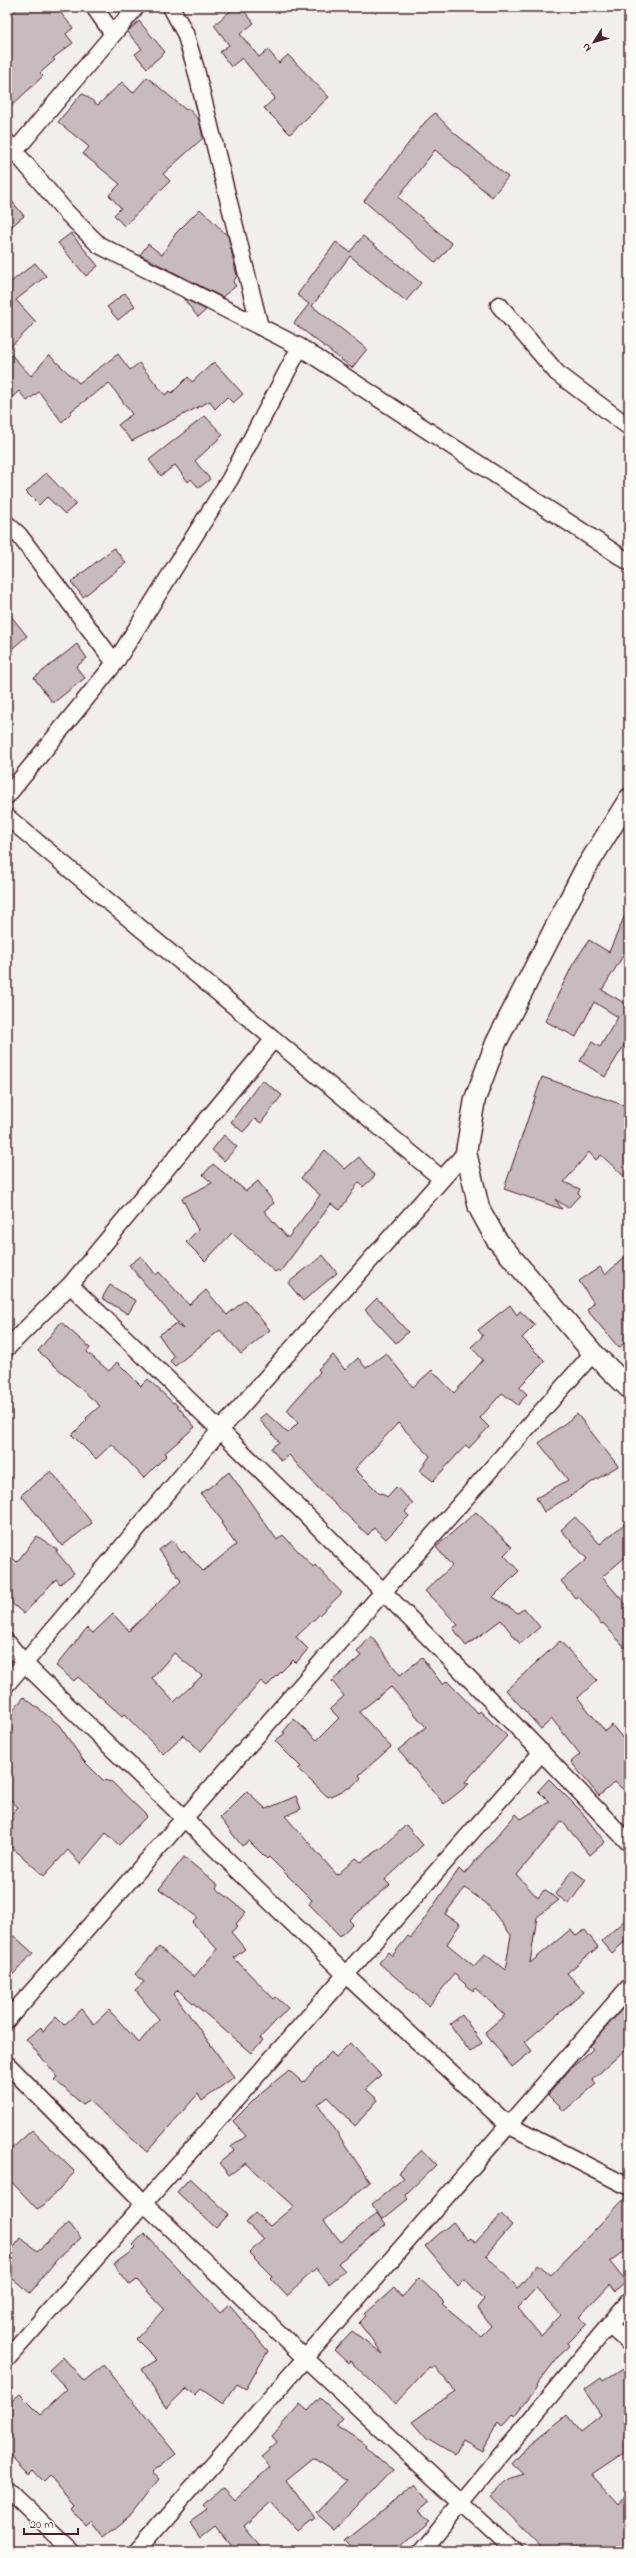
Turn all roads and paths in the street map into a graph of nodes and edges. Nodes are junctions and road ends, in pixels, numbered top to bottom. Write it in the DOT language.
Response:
graph roads {
  1 [pos="94,7"];
  2 [pos="136,7"];
  3 [pos="171,7"];
  4 [pos="113,34"];
  5 [pos="11,147"];
  6 [pos="499,305"];
  7 [pos="260,327"];
  8 [pos="300,347"];
  9 [pos="629,427"];
  10 [pos="7,524"];
  11 [pos="629,562"];
  12 [pos="115,663"];
  13 [pos="7,796"];
  14 [pos="629,798"];
  15 [pos="7,817"];
  16 [pos="274,1039"];
  17 [pos="466,1152"];
  18 [pos="442,1179"];
  19 [pos="70,1285"];
  20 [pos="7,1348"];
  21 [pos="593,1353"];
  22 [pos="629,1388"];
  23 [pos="220,1429"];
  24 [pos="382,1593"];
  25 [pos="7,1642"];
  26 [pos="25,1664"];
  27 [pos="7,1684"];
  28 [pos="542,1752"];
  29 [pos="183,1818"];
  30 [pos="629,1843"];
  31 [pos="345,1974"];
  32 [pos="629,1987"];
  33 [pos="7,2020"];
  34 [pos="7,2064"];
  35 [pos="508,2125"];
  36 [pos="629,2187"];
  37 [pos="144,2204"];
  38 [pos="629,2301"];
  39 [pos="609,2325"];
  40 [pos="629,2343"];
  41 [pos="305,2358"];
  42 [pos="7,2359"];
  43 [pos="7,2489"];
  44 [pos="462,2504"];
  45 [pos="72,2551"];
  46 [pos="137,2551"];
  47 [pos="421,2551"];
  48 [pos="513,2551"];
  1 -- 4 [label="street"];
  2 -- 4 [label="street"];
  3 -- 7 [label="street"];
  4 -- 5 [label="street"];
  5 -- 7 [label="street"];
  6 -- 9 [label="street"];
  7 -- 8 [label="street"];
  8 -- 11 [label="street"];
  8 -- 12 [label="street"];
  10 -- 12 [label="street"];
  12 -- 13 [label="street"];
  14 -- 17 [label="street"];
  15 -- 16 [label="street"];
  16 -- 18 [label="street"];
  16 -- 19 [label="street"];
  17 -- 18 [label="street"];
  17 -- 21 [label="street"];
  18 -- 23 [label="street"];
  19 -- 20 [label="street"];
  19 -- 23 [label="street"];
  21 -- 22 [label="street"];
  21 -- 24 [label="street"];
  23 -- 24 [label="street"];
  23 -- 26 [label="street"];
  24 -- 28 [label="street"];
  24 -- 29 [label="street"];
  25 -- 26 [label="street"];
  26 -- 27 [label="street"];
  26 -- 29 [label="street"];
  28 -- 30 [label="street"];
  28 -- 31 [label="street"];
  29 -- 31 [label="street"];
  29 -- 33 [label="street"];
  31 -- 35 [label="street"];
  31 -- 37 [label="street"];
  32 -- 35 [label="street"];
  34 -- 37 [label="street"];
  35 -- 36 [label="street"];
  35 -- 41 [label="street"];
  37 -- 41 [label="street"];
  37 -- 42 [label="street"];
  38 -- 39 [label="street"];
  39 -- 40 [label="street"];
  39 -- 44 [label="street"];
  41 -- 44 [label="street"];
  41 -- 46 [label="street"];
  43 -- 45 [label="street"];
  44 -- 47 [label="street"];
  44 -- 48 [label="street"];
}
